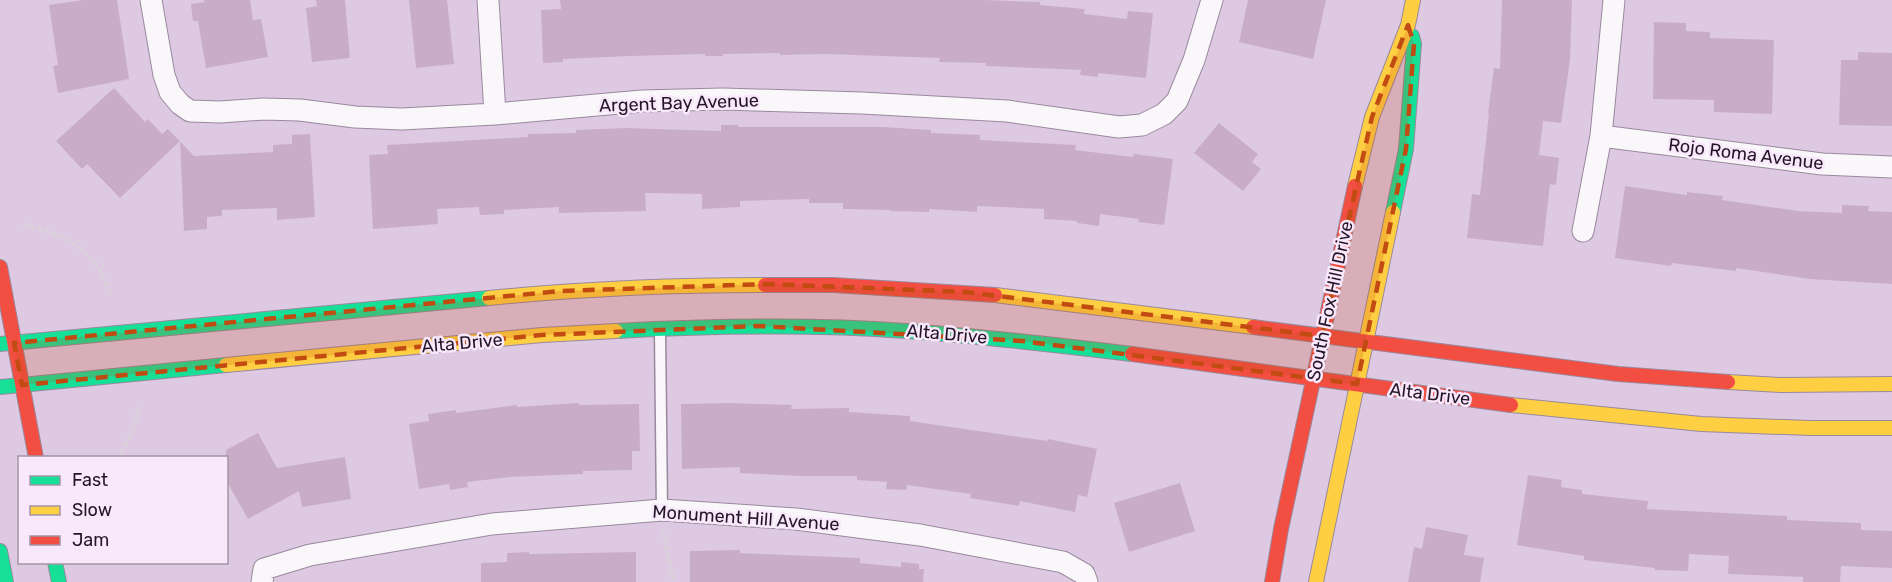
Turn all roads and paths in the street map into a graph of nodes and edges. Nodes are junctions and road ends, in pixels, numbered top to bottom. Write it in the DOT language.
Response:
graph roads {
  1 [pos="151,0"];
  2 [pos="488,0"];
  3 [pos="1212,0"];
  4 [pos="1413,0"];
  5 [pos="1614,0"];
  6 [pos="1408,25"];
  7 [pos="495,114"];
  8 [pos="1600,136"];
  9 [pos="1892,168"];
  10 [pos="23,225"];
  11 [pos="1583,231"];
  12 [pos="0,267"];
  13 [pos="110,293"];
  14 [pos="660,328"];
  15 [pos="1322,336"];
  16 [pos="1366,342"];
  17 [pos="7,343"];
  18 [pos="1313,378"];
  19 [pos="1358,384"];
  20 [pos="1892,384"];
  21 [pos="22,385"];
  22 [pos="0,387"];
  23 [pos="139,403"];
  24 [pos="1892,428"];
  25 [pos="36,456"];
  26 [pos="117,456"];
  27 [pos="662,518"];
  28 [pos="0,551"];
  29 [pos="55,564"];
  30 [pos="263,576"];
  31 [pos="1085,578"];
  32 [pos="6,582"];
  33 [pos="59,582"];
  34 [pos="674,582"];
  35 [pos="1272,582"];
  36 [pos="1316,582"];
  1 -- 7 [label="street, Argent Bay Avenue"];
  2 -- 7 [label="street"];
  3 -- 7 [label="street, Argent Bay Avenue"];
  4 -- 6 [label="main road, South Fox Hill Drive"];
  5 -- 8 [label="street"];
  6 -- 15 [label="main road, South Fox Hill Drive"];
  6 -- 16 [label="main road, South Fox Hill Drive"];
  8 -- 9 [label="street, Rojo Roma Avenue"];
  8 -- 11 [label="street"];
  10 -- 13 [label="path"];
  12 -- 17 [label="main road"];
  14 -- 18 [label="main road, Alta Drive"];
  14 -- 21 [label="main road, Alta Drive"];
  14 -- 27 [label="lane"];
  15 -- 16 [label="main road"];
  15 -- 17 [label="main road"];
  15 -- 18 [label="main road, South Fox Hill Drive"];
  16 -- 19 [label="main road, South Fox Hill Drive"];
  16 -- 20 [label="main road"];
  17 -- 21 [label="main road"];
  18 -- 19 [label="main road, Alta Drive"];
  18 -- 35 [label="main road, South Fox Hill Drive"];
  19 -- 24 [label="main road, Alta Drive"];
  19 -- 36 [label="main road, South Fox Hill Drive"];
  21 -- 22 [label="main road, Alta Drive"];
  21 -- 25 [label="main road"];
  23 -- 26 [label="path"];
  27 -- 30 [label="street, Monument Hill Avenue"];
  27 -- 31 [label="street, Monument Hill Avenue"];
  27 -- 34 [label="path"];
  28 -- 32 [label="main road"];
  29 -- 33 [label="main road"];
}
